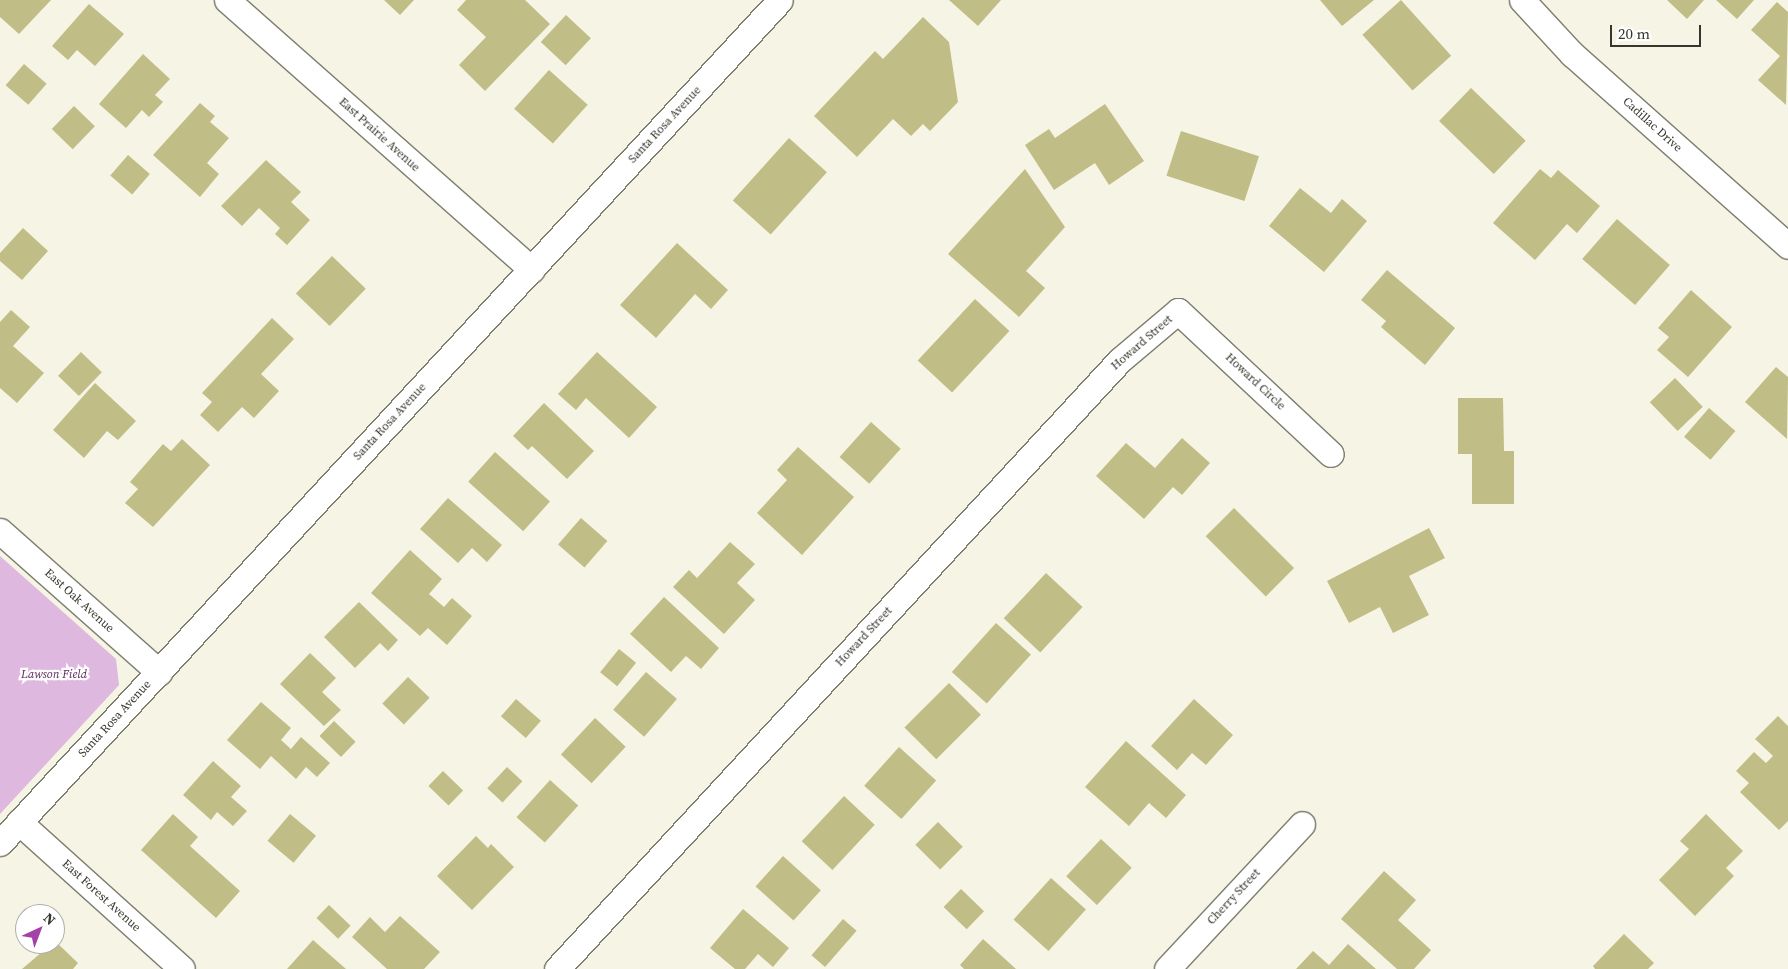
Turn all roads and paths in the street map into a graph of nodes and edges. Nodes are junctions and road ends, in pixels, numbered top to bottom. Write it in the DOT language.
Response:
graph roads {
  1 [pos="227,0"];
  2 [pos="780,0"];
  3 [pos="1522,0"];
  4 [pos="1788,246"];
  5 [pos="532,270"];
  6 [pos="1178,311"];
  7 [pos="1331,454"];
  8 [pos="0,530"];
  9 [pos="159,672"];
  10 [pos="19,822"];
  11 [pos="1302,824"];
  12 [pos="0,843"];
  13 [pos="182,969"];
  14 [pos="557,969"];
  15 [pos="1167,969"];
  1 -- 5 [label="street, East Prairie Avenue"];
  2 -- 5 [label="street, Santa Rosa Avenue"];
  3 -- 4 [label="street, Cadillac Drive"];
  5 -- 9 [label="street, Santa Rosa Avenue"];
  6 -- 7 [label="street, Howard Circle"];
  6 -- 14 [label="street, Howard Street"];
  8 -- 9 [label="street, East Oak Avenue"];
  9 -- 10 [label="street, Santa Rosa Avenue"];
  10 -- 12 [label="street, Santa Rosa Avenue"];
  10 -- 13 [label="street, East Forest Avenue"];
  11 -- 15 [label="street, Cherry Street"];
}
